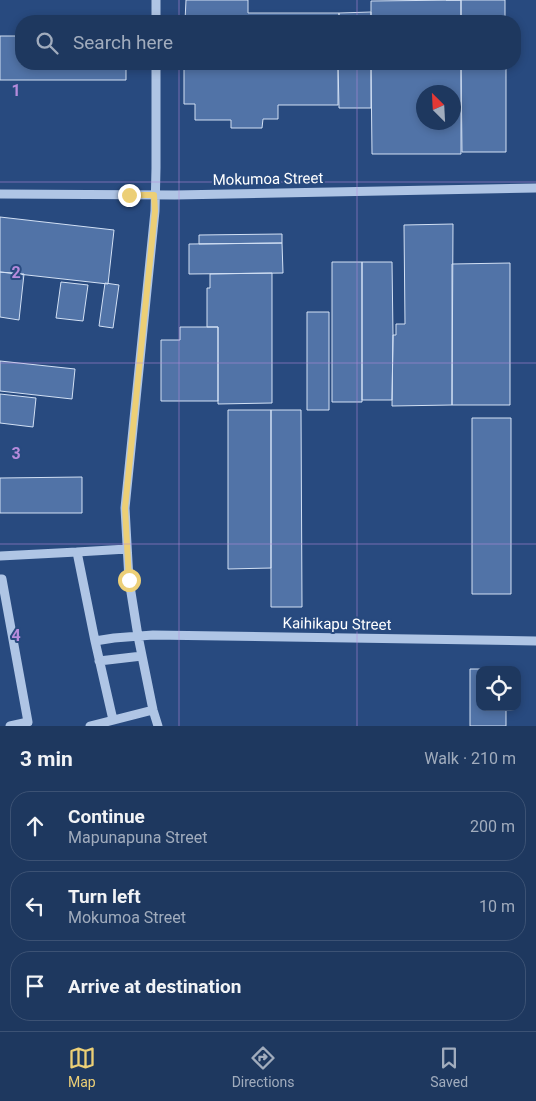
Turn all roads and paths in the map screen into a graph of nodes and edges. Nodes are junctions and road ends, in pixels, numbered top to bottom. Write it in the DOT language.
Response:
graph roads {
  1 [pos="156,0"];
  2 [pos="156,15"];
  3 [pos="156,70"];
  4 [pos="536,188"];
  5 [pos="0,194"];
  6 [pos="154,195"];
  7 [pos="127,549"];
  8 [pos="77,552"];
  9 [pos="0,556"];
  10 [pos="0,579"];
  11 [pos="138,636"];
  12 [pos="95,641"];
  13 [pos="536,641"];
  14 [pos="142,656"];
  15 [pos="99,661"];
  16 [pos="153,710"];
  17 [pos="114,720"];
  18 [pos="10,726"];
  19 [pos="90,726"];
  20 [pos="158,726"];
  1 -- 2 [label="street"];
  3 -- 6 [label="street"];
  4 -- 6 [label="street, Mokumoa Street"];
  5 -- 6 [label="street, Mokumoa Street"];
  6 -- 7 [label="street"];
  7 -- 8 [label="street"];
  7 -- 11 [label="street"];
  8 -- 9 [label="street"];
  8 -- 12 [label="street"];
  10 -- 18 [label="street"];
  11 -- 12 [label="street, Kaihikapu Street"];
  11 -- 13 [label="street, Kaihikapu Street"];
  11 -- 14 [label="street"];
  12 -- 15 [label="street"];
  14 -- 15 [label="street"];
  14 -- 16 [label="street"];
  15 -- 17 [label="street"];
  16 -- 17 [label="street"];
  16 -- 20 [label="street"];
  17 -- 19 [label="street"];
}
